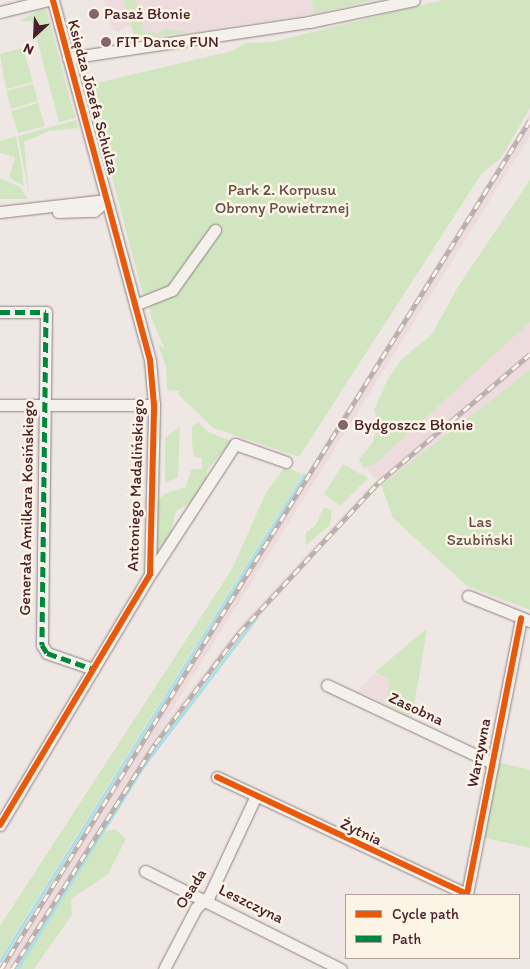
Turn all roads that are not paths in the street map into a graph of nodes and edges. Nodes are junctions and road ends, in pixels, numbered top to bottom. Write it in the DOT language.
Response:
graph roads {
  1 [pos="48,0"];
  2 [pos="53,0"];
  3 [pos="414,0"];
  4 [pos="0,12"];
  5 [pos="68,58"];
  6 [pos="106,200"];
  7 [pos="0,212"];
  8 [pos="214,230"];
  9 [pos="135,305"];
  10 [pos="0,312"];
  11 [pos="0,404"];
  12 [pos="44,405"];
  13 [pos="154,405"];
  14 [pos="286,462"];
  15 [pos="150,574"];
  16 [pos="468,596"];
  17 [pos="526,619"];
  18 [pos="93,669"];
  19 [pos="327,685"];
  20 [pos="491,762"];
  21 [pos="217,777"];
  22 [pos="255,798"];
  23 [pos="0,825"];
  24 [pos="145,871"];
  25 [pos="467,894"];
  26 [pos="204,900"];
  27 [pos="164,969"];
  28 [pos="341,969"];
  1 -- 4 [label="street"];
  2 -- 5 [label="street, Księdza Józefa Schulza"];
  3 -- 5 [label="street"];
  5 -- 6 [label="street, Księdza Józefa Schulza"];
  6 -- 7 [label="street"];
  6 -- 9 [label="street, Antoniego Madalińskiego"];
  8 -- 9 [label="street"];
  9 -- 13 [label="street, Antoniego Madalińskiego"];
  10 -- 12 [label="street, Generała Amilkara Kosińskiego"];
  11 -- 12 [label="street"];
  12 -- 13 [label="street"];
  12 -- 18 [label="street, Generała Amilkara Kosińskiego"];
  13 -- 15 [label="street, Antoniego Madalińskiego"];
  14 -- 15 [label="street, Antoniego Madalińskiego"];
  15 -- 18 [label="street, Antoniego Madalińskiego"];
  16 -- 17 [label="street"];
  17 -- 20 [label="street, Warzywna"];
  18 -- 23 [label="street, Antoniego Madalińskiego"];
  19 -- 20 [label="street, Zasobna"];
  20 -- 25 [label="street, Warzywna"];
  21 -- 22 [label="street, Żytnia"];
  22 -- 25 [label="street, Żytnia"];
  22 -- 26 [label="street, Osada"];
  24 -- 26 [label="street, Leszczyna"];
  26 -- 27 [label="street, Osada"];
  26 -- 28 [label="street, Leszczyna"];
}
